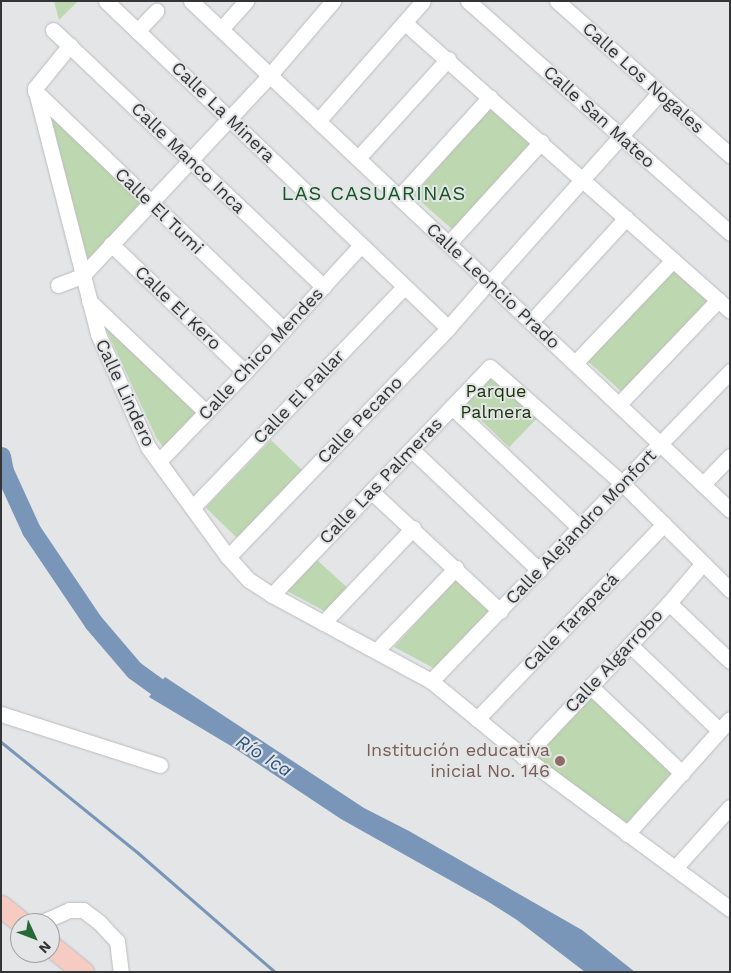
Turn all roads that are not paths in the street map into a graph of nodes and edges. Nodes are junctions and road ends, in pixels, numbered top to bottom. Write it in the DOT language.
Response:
graph roads {
  1 [pos="106,1"];
  2 [pos="191,1"];
  3 [pos="246,1"];
  4 [pos="333,1"];
  5 [pos="423,1"];
  6 [pos="468,1"];
  7 [pos="556,1"];
  8 [pos="156,11"];
  9 [pos="405,23"];
  10 [pos="221,29"];
  11 [pos="53,30"];
  12 [pos="137,31"];
  13 [pos="70,45"];
  14 [pos="448,60"];
  15 [pos="269,76"];
  16 [pos="35,91"];
  17 [pos="659,93"];
  18 [pos="490,97"];
  19 [pos="229,117"];
  20 [pos="318,122"];
  21 [pos="621,137"];
  22 [pos="541,142"];
  23 [pos="730,155"];
  24 [pos="358,158"];
  25 [pos="189,159"];
  26 [pos="583,179"];
  27 [pos="399,196"];
  28 [pos="150,202"];
  29 [pos="626,218"];
  30 [pos="730,233"];
  31 [pos="449,243"];
  32 [pos="111,244"];
  33 [pos="361,245"];
  34 [pos="673,260"];
  35 [pos="82,276"];
  36 [pos="490,282"];
  37 [pos="58,285"];
  38 [pos="324,287"];
  39 [pos="404,287"];
  40 [pos="87,300"];
  41 [pos="718,300"];
  42 [pos="730,311"];
  43 [pos="531,322"];
  44 [pos="448,328"];
  45 [pos="284,330"];
  46 [pos="575,363"];
  47 [pos="730,371"];
  48 [pos="245,372"];
  49 [pos="618,404"];
  50 [pos="452,407"];
  51 [pos="206,412"];
  52 [pos="660,444"];
  53 [pos="412,450"];
  54 [pos="730,456"];
  55 [pos="159,461"];
  56 [pos="622,483"];
  57 [pos="703,484"];
  58 [pos="372,492"];
  59 [pos="193,507"];
  60 [pos="730,510"];
  61 [pos="664,524"];
  62 [pos="413,528"];
  63 [pos="580,528"];
  64 [pos="228,557"];
  65 [pos="703,563"];
  66 [pos="456,568"];
  67 [pos="539,570"];
  68 [pos="730,590"];
  69 [pos="272,595"];
  70 [pos="669,603"];
  71 [pos="500,611"];
  72 [pos="323,623"];
  73 [pos="630,645"];
  74 [pos="377,650"];
  75 [pos="730,661"];
  76 [pos="431,681"];
  77 [pos="590,686"];
  78 [pos="1,714"];
  79 [pos="477,719"];
  80 [pos="730,719"];
  81 [pos="719,730"];
  82 [pos="524,757"];
  83 [pos="160,764"];
  84 [pos="682,772"];
  85 [pos="730,807"];
  86 [pos="627,834"];
  87 [pos="675,868"];
  88 [pos="727,903"];
  89 [pos="60,914"];
  90 [pos="60,953"];
  91 [pos="83,972"];
  92 [pos="120,972"];
  1 -- 12 [label="street, Calle La Minera"];
  2 -- 10 [label="street, Calle Leoncio Prado"];
  3 -- 10 [label="street"];
  4 -- 15 [label="street"];
  5 -- 9 [label="street"];
  6 -- 21 [label="street, Calle San Mateo"];
  7 -- 17 [label="street, Calle Los Nogales"];
  8 -- 12 [label="street"];
  9 -- 14 [label="street"];
  9 -- 20 [label="street"];
  10 -- 15 [label="street, Calle Leoncio Prado"];
  11 -- 13 [label="street, Calle Manco Inca"];
  12 -- 19 [label="street, Calle La Minera"];
  13 -- 16 [label="street"];
  13 -- 25 [label="street, Calle Manco Inca"];
  14 -- 18 [label="street"];
  14 -- 24 [label="street"];
  15 -- 19 [label="street"];
  15 -- 20 [label="street, Calle Leoncio Prado"];
  16 -- 28 [label="street, Calle El Tumi"];
  16 -- 35 [label="street, Calle Lindero"];
  17 -- 21 [label="street, Calle Pecano"];
  17 -- 23 [label="street, Calle Los Nogales"];
  18 -- 22 [label="street"];
  18 -- 27 [label="street"];
  19 -- 25 [label="street"];
  19 -- 33 [label="street, Calle La Minera"];
  20 -- 24 [label="street, Calle Leoncio Prado"];
  21 -- 26 [label="street, Calle Pecano"];
  21 -- 30 [label="street, Calle San Mateo"];
  22 -- 26 [label="street"];
  22 -- 31 [label="street"];
  24 -- 27 [label="street, Calle Leoncio Prado"];
  25 -- 28 [label="street"];
  25 -- 38 [label="street, Calle Manco Inca"];
  26 -- 29 [label="street"];
  26 -- 36 [label="street, Calle Pecano"];
  27 -- 31 [label="street, Calle Leoncio Prado"];
  28 -- 32 [label="street"];
  28 -- 45 [label="street, Calle El Tumi"];
  29 -- 34 [label="street"];
  29 -- 43 [label="street"];
  31 -- 36 [label="street, Calle Leoncio Prado"];
  32 -- 35 [label="street"];
  32 -- 48 [label="street, Calle El Kero"];
  33 -- 38 [label="street, Calle Chico Mendes"];
  33 -- 39 [label="street, Calle La Minera"];
  34 -- 41 [label="street"];
  34 -- 46 [label="street"];
  35 -- 37 [label="street"];
  35 -- 40 [label="street, Calle Lindero"];
  36 -- 43 [label="street, Calle Leoncio Prado"];
  36 -- 44 [label="street, Calle Pecano"];
  38 -- 45 [label="street, Calle Chico Mendes"];
  39 -- 44 [label="street, Calle La Minera"];
  39 -- 59 [label="street, Calle El Pallar"];
  40 -- 51 [label="street"];
  40 -- 55 [label="street, Calle Lindero"];
  41 -- 42 [label="street"];
  41 -- 49 [label="street"];
  43 -- 46 [label="street, Calle Leoncio Prado"];
  44 -- 64 [label="street, Calle Pecano"];
  45 -- 48 [label="street, Calle Chico Mendes"];
  46 -- 49 [label="street, Calle Leoncio Prado"];
  47 -- 52 [label="street, Calle Alejandro Monfort"];
  48 -- 51 [label="street, Calle Chico Mendes"];
  49 -- 52 [label="street, Calle Leoncio Prado"];
  50 -- 53 [label="street, Calle Las Palmeras"];
  50 -- 56 [label="street, Calle Las Palmeras"];
  50 -- 63 [label="street"];
  51 -- 55 [label="street, Calle Chico Mendes"];
  52 -- 56 [label="street, Calle Alejandro Monfort"];
  52 -- 57 [label="street, Calle Leoncio Prado"];
  53 -- 58 [label="street, Calle Las Palmeras"];
  53 -- 67 [label="street"];
  54 -- 57 [label="street"];
  55 -- 59 [label="street, Calle Lindero"];
  56 -- 61 [label="street"];
  56 -- 63 [label="street, Calle Alejandro Monfort"];
  57 -- 60 [label="street, Calle Leoncio Prado"];
  58 -- 62 [label="street"];
  58 -- 69 [label="street, Calle Las Palmeras"];
  59 -- 64 [label="street, Calle Lindero"];
  61 -- 65 [label="street"];
  61 -- 79 [label="street, Calle Tarapacá"];
  62 -- 66 [label="street"];
  62 -- 72 [label="street"];
  63 -- 67 [label="street, Calle Alejandro Monfort"];
  64 -- 69 [label="street, Calle Lindero"];
  65 -- 68 [label="street"];
  65 -- 70 [label="street, Calle Algarrobo"];
  66 -- 71 [label="street"];
  66 -- 74 [label="street"];
  67 -- 71 [label="street, Calle Alejandro Monfort"];
  69 -- 72 [label="street, Calle Lindero"];
  70 -- 73 [label="street, Calle Algarrobo"];
  70 -- 75 [label="street"];
  71 -- 76 [label="street, Calle Alejandro Monfort"];
  72 -- 74 [label="street, Calle Lindero"];
  73 -- 77 [label="street, Calle Algarrobo"];
  73 -- 81 [label="street"];
  74 -- 76 [label="street, Calle Lindero"];
  76 -- 79 [label="street, Calle Lindero"];
  77 -- 82 [label="street, Calle Algarrobo"];
  77 -- 84 [label="street"];
  78 -- 83 [label="street"];
  79 -- 82 [label="street, Calle Lindero"];
  80 -- 81 [label="street"];
  81 -- 84 [label="street"];
  82 -- 86 [label="street, Calle Lindero"];
  84 -- 86 [label="street"];
  85 -- 87 [label="street"];
  86 -- 87 [label="street, Calle Lindero"];
  87 -- 88 [label="street, Calle Lindero"];
  89 -- 92 [label="street"];
  90 -- 91 [label="highway"];
}
